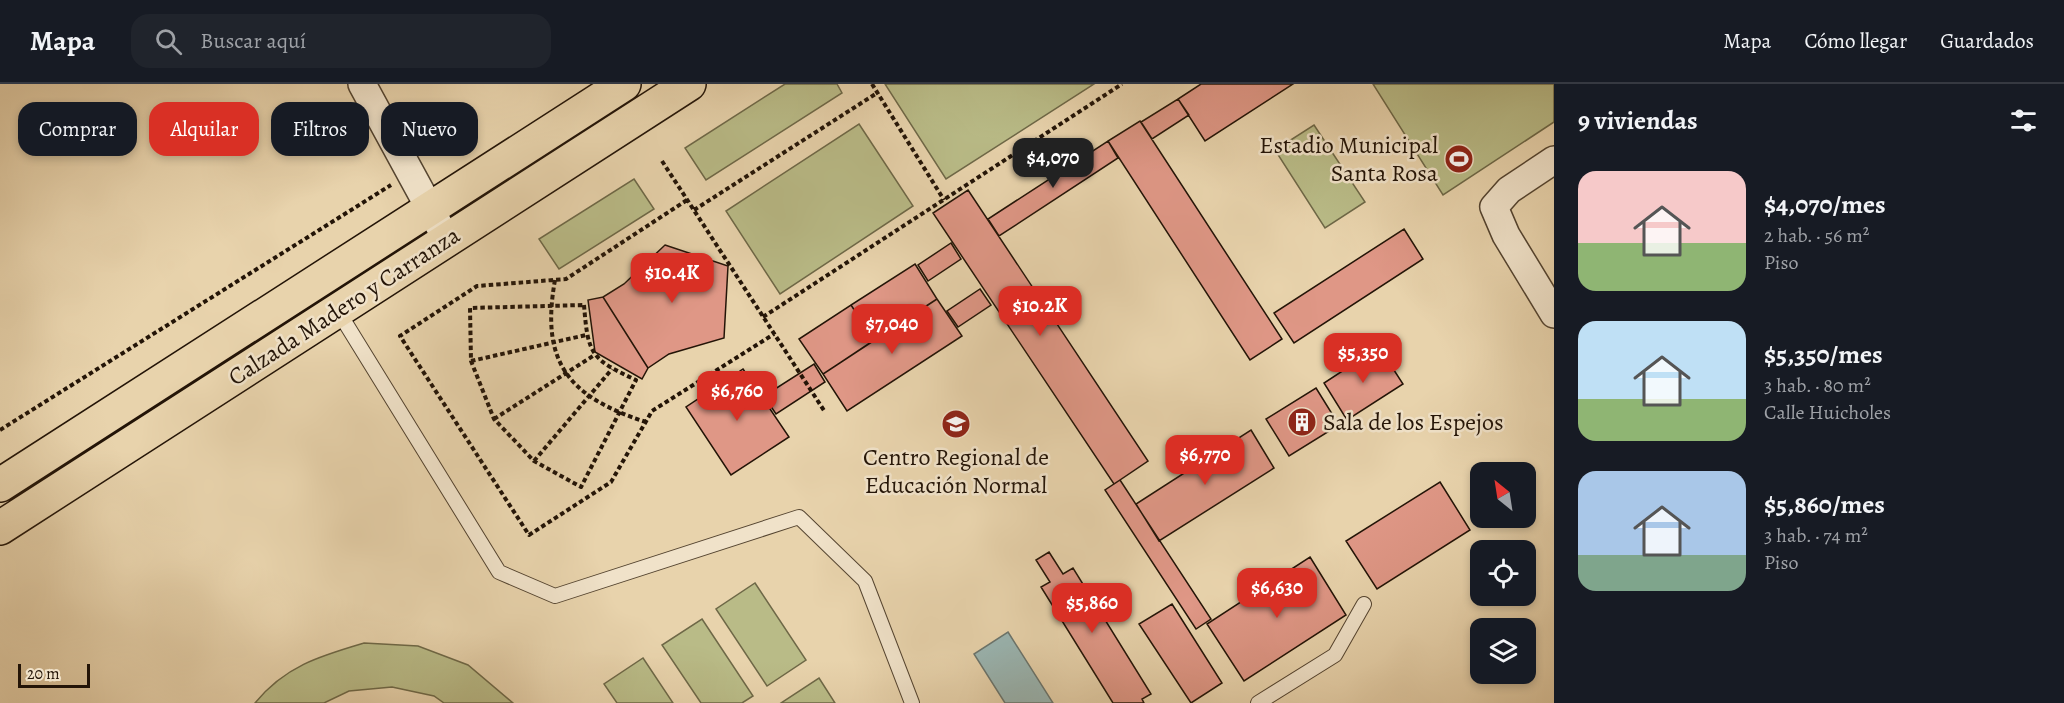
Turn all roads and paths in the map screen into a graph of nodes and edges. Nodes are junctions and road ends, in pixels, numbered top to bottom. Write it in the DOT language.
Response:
graph roads {
  1 [pos="362,84"];
  2 [pos="624,84"];
  3 [pos="689,84"];
  4 [pos="872,84"];
  5 [pos="1122,84"];
  6 [pos="878,93"];
  7 [pos="1554,160"];
  8 [pos="662,161"];
  9 [pos="410,172"];
  10 [pos="687,200"];
  11 [pos="944,200"];
  12 [pos="430,208"];
  13 [pos="694,210"];
  14 [pos="447,240"];
  15 [pos="555,280"];
  16 [pos="550,306"];
  17 [pos="338,311"];
  18 [pos="1554,314"];
  19 [pos="763,317"];
  20 [pos="774,334"];
  21 [pos="586,335"];
  22 [pos="552,343"];
  23 [pos="593,356"];
  24 [pos="471,361"];
  25 [pos="612,369"];
  26 [pos="566,373"];
  27 [pos="152,387"];
  28 [pos="588,397"];
  29 [pos="825,412"];
  30 [pos="619,413"];
  31 [pos="172,416"];
  32 [pos="494,419"];
  33 [pos="646,422"];
  34 [pos="0,430"];
  35 [pos="534,461"];
  36 [pos="0,485"];
  37 [pos="0,528"];
  38 [pos="1364,604"];
  39 [pos="912,703"];
  40 [pos="1258,703"];
  1 -- 9 [label="street"];
  2 -- 12 [label="main road, Calzada Madero y Carranza"];
  3 -- 14 [label="main road, Calzada Madero y Carranza"];
  4 -- 6 [label="path"];
  5 -- 11 [label="path"];
  6 -- 11 [label="path"];
  6 -- 13 [label="path"];
  7 -- 18 [label="street"];
  8 -- 10 [label="path"];
  9 -- 12 [label="street"];
  9 -- 34 [label="path"];
  10 -- 13 [label="path"];
  10 -- 15 [label="path"];
  11 -- 19 [label="path"];
  12 -- 14 [label="street"];
  12 -- 27 [label="main road, Calzada Madero y Carranza"];
  13 -- 19 [label="path"];
  14 -- 17 [label="main road, Calzada Madero y Carranza"];
  15 -- 16 [label="path"];
  15 -- 33 [label="path"];
  16 -- 21 [label="path"];
  16 -- 22 [label="path"];
  16 -- 24 [label="path"];
  17 -- 31 [label="main road, Calzada Madero y Carranza"];
  17 -- 39 [label="lane"];
  19 -- 20 [label="path"];
  20 -- 29 [label="path"];
  20 -- 33 [label="path"];
  21 -- 22 [label="path"];
  21 -- 23 [label="path"];
  22 -- 24 [label="path"];
  22 -- 26 [label="path"];
  23 -- 25 [label="path"];
  23 -- 26 [label="path"];
  24 -- 32 [label="path"];
  25 -- 28 [label="path"];
  25 -- 30 [label="path"];
  26 -- 28 [label="path"];
  26 -- 32 [label="path"];
  27 -- 31 [label="main road"];
  27 -- 36 [label="main road, Calzada Madero y Carranza"];
  28 -- 30 [label="path"];
  28 -- 35 [label="path"];
  30 -- 33 [label="path"];
  30 -- 35 [label="path"];
  31 -- 37 [label="main road, Calzada Madero y Carranza"];
  32 -- 35 [label="path"];
  38 -- 40 [label="lane"];
}
